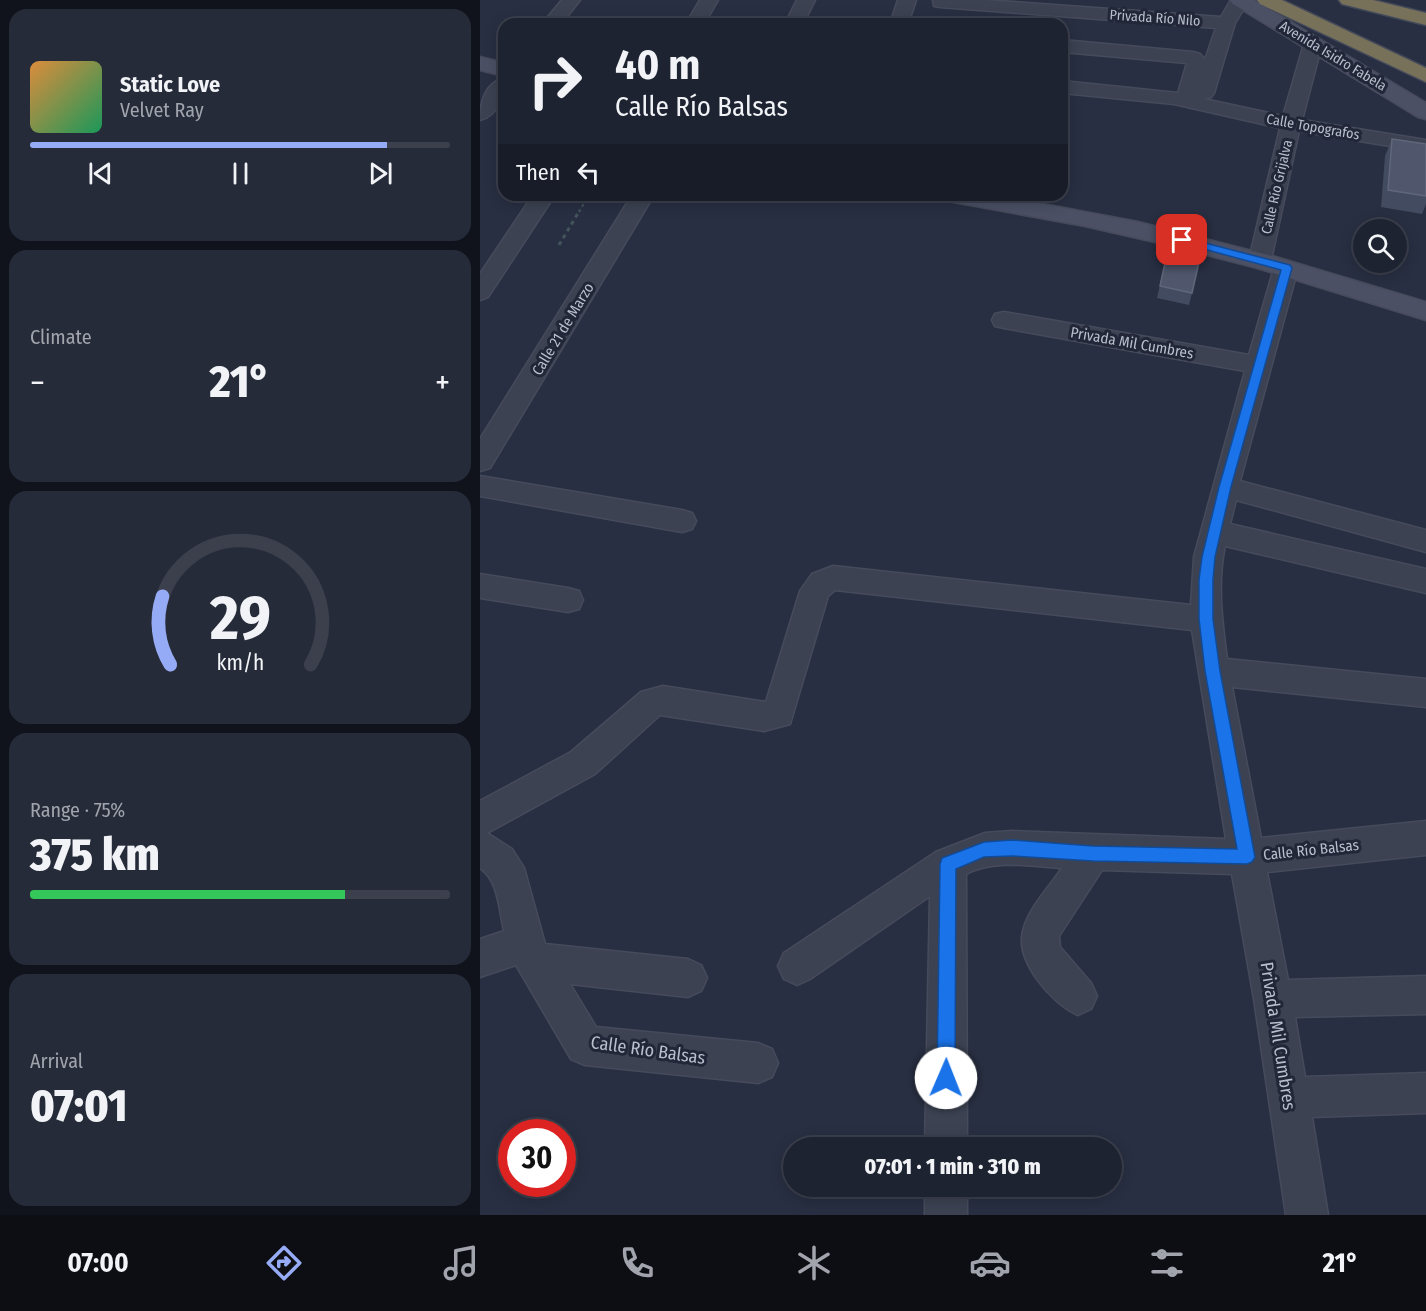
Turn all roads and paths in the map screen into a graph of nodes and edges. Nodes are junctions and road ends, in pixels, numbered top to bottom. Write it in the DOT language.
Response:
graph roads {
  1 [pos="572,0"];
  2 [pos="709,0"];
  3 [pos="806,0"];
  4 [pos="907,0"];
  5 [pos="1240,0"];
  6 [pos="1267,0"];
  7 [pos="1349,0"];
  8 [pos="940,2"];
  9 [pos="556,18"];
  10 [pos="698,18"];
  11 [pos="797,18"];
  12 [pos="901,18"];
  13 [pos="1426,19"];
  14 [pos="1226,23"];
  15 [pos="1313,44"];
  16 [pos="1068,46"];
  17 [pos="480,63"];
  18 [pos="498,68"];
  19 [pos="1426,75"];
  20 [pos="1068,88"];
  21 [pos="498,92"];
  22 [pos="1193,102"];
  23 [pos="1426,112"];
  24 [pos="480,114"];
  25 [pos="1291,124"];
  26 [pos="1426,146"];
  27 [pos="540,201"];
  28 [pos="585,201"];
  29 [pos="639,201"];
  30 [pos="988,201"];
  31 [pos="559,245"];
  32 [pos="1273,264"];
  33 [pos="480,292"];
  34 [pos="1426,310"];
  35 [pos="1004,320"];
  36 [pos="1260,365"];
  37 [pos="480,461"];
  38 [pos="480,486"];
  39 [pos="1225,487"];
  40 [pos="682,521"];
  41 [pos="1214,532"];
  42 [pos="1426,541"];
  43 [pos="1426,581"];
  44 [pos="480,586"];
  45 [pos="568,600"];
  46 [pos="1206,619"];
  47 [pos="1213,671"];
  48 [pos="1426,693"];
  49 [pos="480,819"];
  50 [pos="1426,838"];
  51 [pos="480,847"];
  52 [pos="1093,854"];
  53 [pos="1247,857"];
  54 [pos="948,864"];
  55 [pos="529,953"];
  56 [pos="480,958"];
  57 [pos="797,966"];
  58 [pos="688,978"];
  59 [pos="1426,995"];
  60 [pos="1078,996"];
  61 [pos="1273,999"];
  62 [pos="758,1063"];
  63 [pos="1426,1093"];
  64 [pos="1289,1098"];
  65 [pos="946,1137"];
  66 [pos="946,1197"];
  67 [pos="946,1215"];
  68 [pos="1307,1215"];
  1 -- 9 [label="street"];
  2 -- 10 [label="street"];
  3 -- 11 [label="street"];
  4 -- 12 [label="street"];
  5 -- 14 [label="street"];
  5 -- 15 [label="main road, Avenida Isidro Fabela"];
  6 -- 19 [label="highway, Avenida Isidro Fabela"];
  7 -- 13 [label="highway"];
  8 -- 14 [label="street, Privada Río Nilo"];
  14 -- 22 [label="street"];
  15 -- 23 [label="main road, Avenida Isidro Fabela"];
  15 -- 25 [label="street, Calle Río Grijalva"];
  16 -- 22 [label="street"];
  17 -- 18 [label="main road"];
  20 -- 22 [label="street, Calle Topografos"];
  21 -- 24 [label="street"];
  22 -- 25 [label="street, Calle Topografos"];
  25 -- 26 [label="street, Calle Topografos"];
  25 -- 32 [label="street, Calle Río Grijalva"];
  27 -- 33 [label="street"];
  28 -- 31 [label="path"];
  29 -- 37 [label="street, Calle 21 de Marzo"];
  30 -- 32 [label="main road"];
  32 -- 34 [label="main road"];
  32 -- 36 [label="street, Calle Río Grijalva"];
  35 -- 36 [label="street, Privada Mil Cumbres"];
  36 -- 39 [label="street, Calle Río Grijalva"];
  38 -- 40 [label="street"];
  39 -- 41 [label="street, Calle Río Grijalva"];
  39 -- 42 [label="street"];
  41 -- 43 [label="street"];
  41 -- 46 [label="street, Privada Mil Cumbres"];
  44 -- 45 [label="street"];
  46 -- 47 [label="street, Privada Mil Cumbres"];
  46 -- 49 [label="street"];
  47 -- 48 [label="street"];
  47 -- 53 [label="street, Privada Mil Cumbres"];
  50 -- 53 [label="street, Calle Río Balsas"];
  51 -- 55 [label="street, Calle Río Balsas"];
  52 -- 53 [label="street, Calle Río Balsas"];
  52 -- 54 [label="street, Calle Río Balsas"];
  52 -- 60 [label="street"];
  53 -- 61 [label="street, Privada Mil Cumbres"];
  54 -- 57 [label="street, Calle Río Balsas"];
  54 -- 65 [label="street"];
  55 -- 56 [label="street"];
  55 -- 58 [label="street"];
  55 -- 62 [label="street, Calle Río Balsas"];
  59 -- 61 [label="street"];
  61 -- 64 [label="street, Privada Mil Cumbres"];
  63 -- 64 [label="street"];
  64 -- 68 [label="street, Privada Mil Cumbres"];
  66 -- 67 [label="street"];
}
